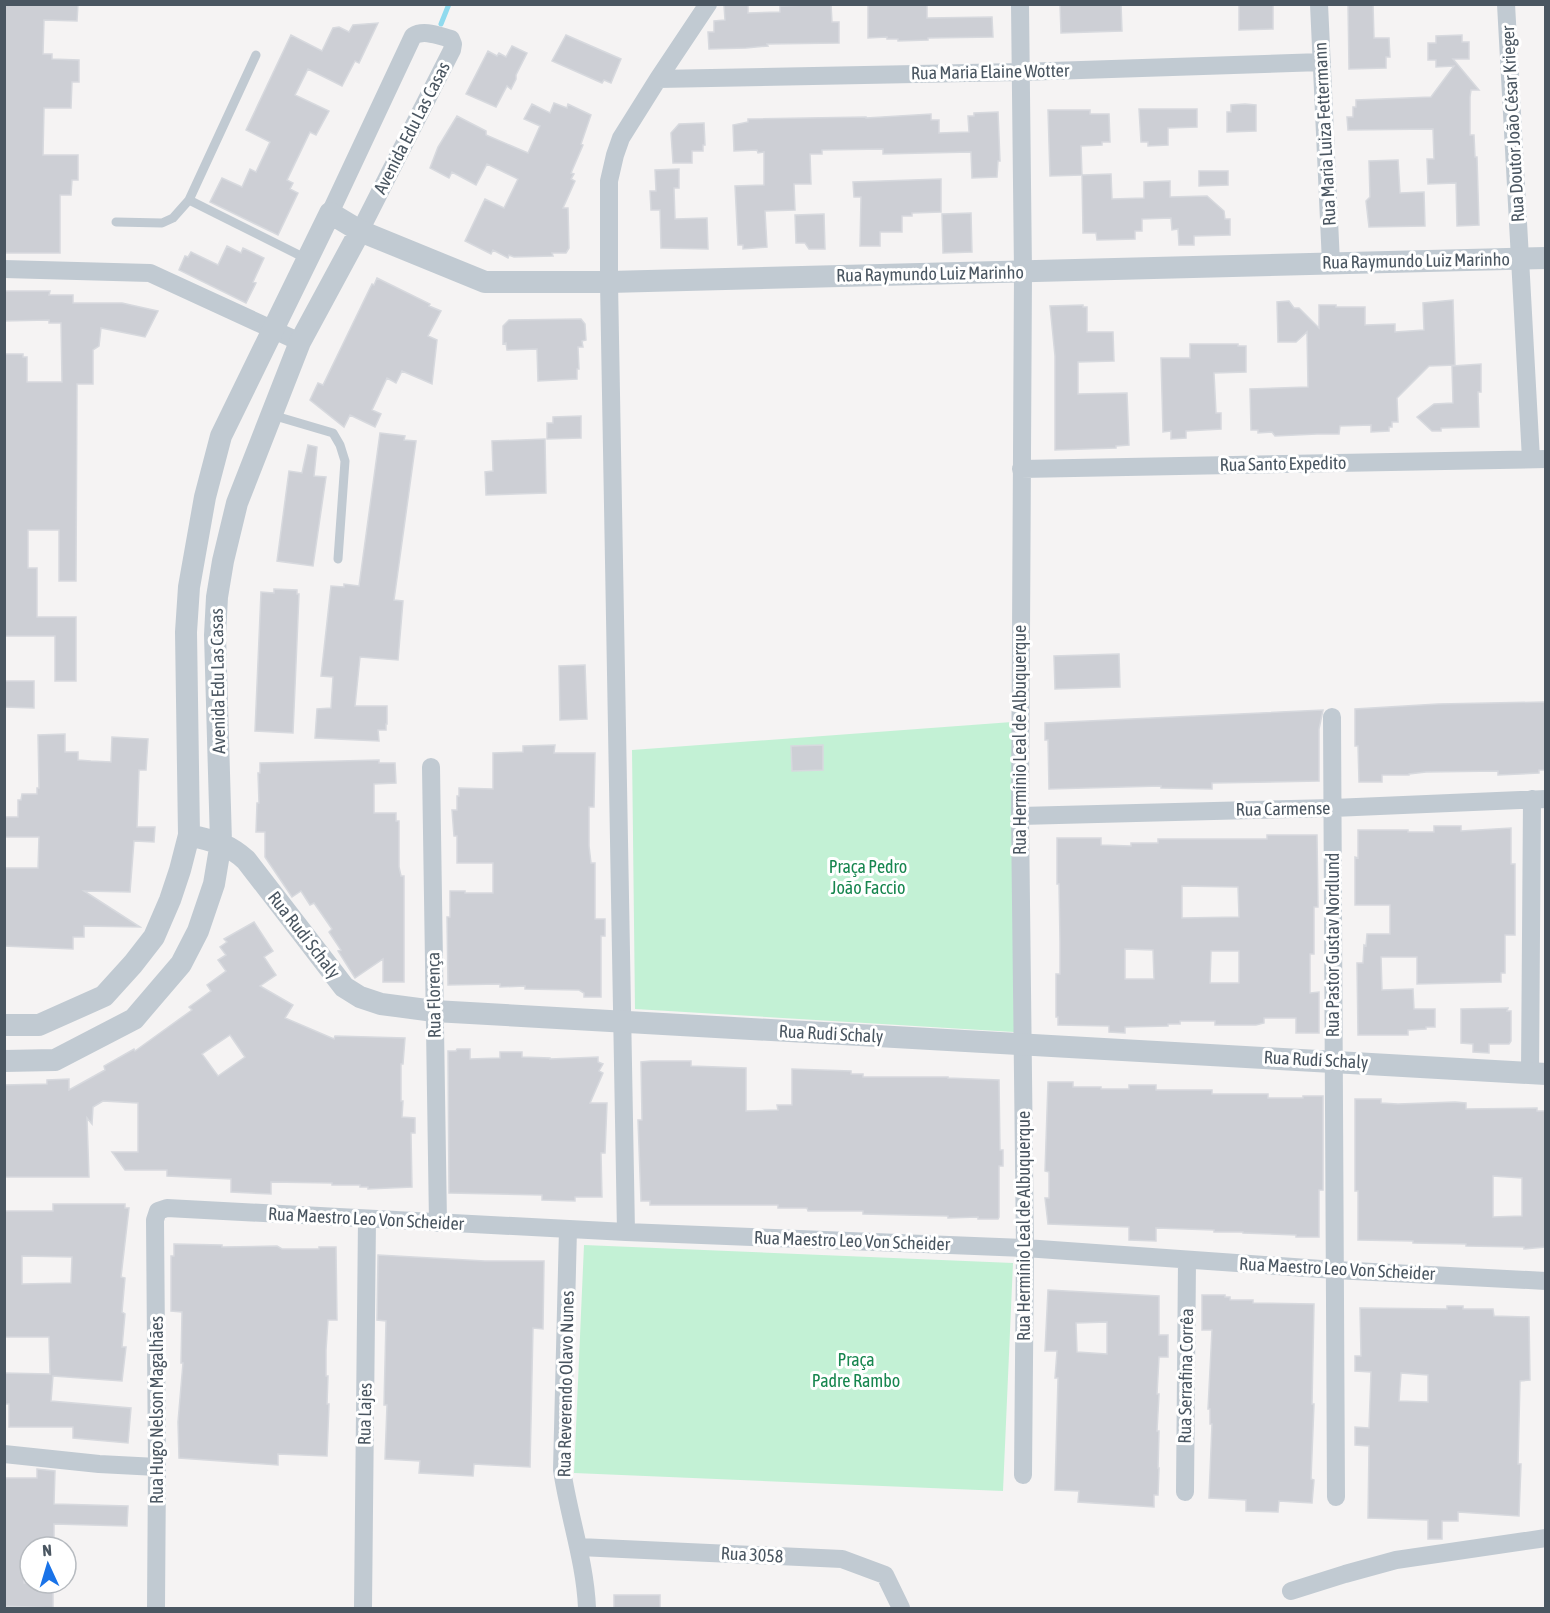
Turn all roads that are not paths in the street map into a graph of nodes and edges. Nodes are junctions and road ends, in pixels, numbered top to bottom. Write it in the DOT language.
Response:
graph roads {
  1 [pos="708,4"];
  2 [pos="1020,4"];
  3 [pos="1320,4"];
  4 [pos="1506,4"];
  5 [pos="256,55"];
  6 [pos="1322,62"];
  7 [pos="1020,72"];
  8 [pos="658,79"];
  9 [pos="189,201"];
  10 [pos="330,213"];
  11 [pos="116,222"];
  12 [pos="360,231"];
  13 [pos="1545,258"];
  14 [pos="307,259"];
  15 [pos="1521,259"];
  16 [pos="1331,263"];
  17 [pos="4,269"];
  18 [pos="1023,272"];
  19 [pos="609,282"];
  20 [pos="272,330"];
  21 [pos="300,342"];
  22 [pos="271,414"];
  23 [pos="1538,459"];
  24 [pos="1021,469"];
  25 [pos="195,551"];
  26 [pos="338,559"];
  27 [pos="223,561"];
  28 [pos="1332,717"];
  29 [pos="431,767"];
  30 [pos="1539,799"];
  31 [pos="1333,808"];
  32 [pos="1020,816"];
  33 [pos="189,835"];
  34 [pos="221,842"];
  35 [pos="434,1011"];
  36 [pos="622,1023"];
  37 [pos="4,1025"];
  38 [pos="1023,1045"];
  39 [pos="4,1061"];
  40 [pos="1334,1061"];
  41 [pos="1538,1074"];
  42 [pos="158,1211"];
  43 [pos="367,1219"];
  44 [pos="438,1222"];
  45 [pos="568,1229"];
  46 [pos="626,1232"];
  47 [pos="1025,1248"];
  48 [pos="1187,1260"];
  49 [pos="1335,1270"];
  50 [pos="1545,1281"];
  51 [pos="4,1454"];
  52 [pos="157,1467"];
  53 [pos="1023,1475"];
  54 [pos="1185,1492"];
  55 [pos="1336,1497"];
  56 [pos="1545,1538"];
  57 [pos="579,1547"];
  58 [pos="1291,1592"];
  59 [pos="156,1608"];
  60 [pos="363,1608"];
  61 [pos="587,1608"];
  62 [pos="901,1608"];
  1 -- 8 [label="street"];
  2 -- 7 [label="street, Rua Hermínio Leal de Albuquerque"];
  3 -- 6 [label="street, Rua Maria Luiza Fettermann"];
  4 -- 15 [label="street, Rua Doutor João César Krieger"];
  5 -- 9 [label="lane"];
  6 -- 7 [label="street, Rua Maria Elaine Wotter"];
  6 -- 16 [label="street, Rua Maria Luiza Fettermann"];
  7 -- 8 [label="street, Rua Maria Elaine Wotter"];
  7 -- 18 [label="street, Rua Hermínio Leal de Albuquerque"];
  8 -- 19 [label="street"];
  9 -- 11 [label="lane"];
  9 -- 14 [label="lane"];
  10 -- 12 [label="street, Rua Raymundo Luiz Marinho"];
  10 -- 12 [label="street, Avenida Edu Las Casas"];
  10 -- 14 [label="street, Avenida Edu Las Casas"];
  12 -- 19 [label="street, Rua Raymundo Luiz Marinho"];
  12 -- 21 [label="street, Avenida Edu Las Casas"];
  13 -- 15 [label="street, Rua Raymundo Luiz Marinho"];
  14 -- 20 [label="street, Avenida Edu Las Casas"];
  15 -- 16 [label="street, Rua Raymundo Luiz Marinho"];
  15 -- 23 [label="street, Rua Doutor João César Krieger"];
  16 -- 18 [label="street, Rua Raymundo Luiz Marinho"];
  17 -- 20 [label="street"];
  18 -- 19 [label="street, Rua Raymundo Luiz Marinho"];
  18 -- 24 [label="street, Rua Hermínio Leal de Albuquerque"];
  19 -- 36 [label="street"];
  20 -- 21 [label="street"];
  20 -- 25 [label="street, Avenida Edu Las Casas"];
  21 -- 22 [label="street, Avenida Edu Las Casas"];
  22 -- 26 [label="lane"];
  22 -- 27 [label="street, Avenida Edu Las Casas"];
  23 -- 24 [label="street, Rua Santo Expedito"];
  24 -- 32 [label="street, Rua Hermínio Leal de Albuquerque"];
  25 -- 27 [label="street"];
  25 -- 33 [label="street, Avenida Edu Las Casas"];
  27 -- 34 [label="street, Avenida Edu Las Casas"];
  28 -- 31 [label="street, Rua Pastor Gustav Nordlund"];
  29 -- 35 [label="street, Rua Florença"];
  30 -- 31 [label="street, Rua Carmense"];
  30 -- 41 [label="street"];
  31 -- 32 [label="street, Rua Carmense"];
  31 -- 40 [label="street, Rua Pastor Gustav Nordlund"];
  32 -- 38 [label="street, Rua Hermínio Leal de Albuquerque"];
  33 -- 34 [label="street, Rua Rudi Schaly"];
  33 -- 37 [label="street, Avenida Edu Las Casas"];
  34 -- 35 [label="street, Rua Rudi Schaly"];
  34 -- 39 [label="street, Avenida Edu Las Casas"];
  35 -- 36 [label="street, Rua Rudi Schaly"];
  35 -- 44 [label="street, Rua Florença"];
  36 -- 38 [label="street, Rua Rudi Schaly"];
  36 -- 46 [label="street"];
  38 -- 40 [label="street, Rua Rudi Schaly"];
  38 -- 47 [label="street, Rua Hermínio Leal de Albuquerque"];
  40 -- 41 [label="street, Rua Rudi Schaly"];
  40 -- 49 [label="street, Rua Pastor Gustav Nordlund"];
  42 -- 43 [label="street, Rua Maestro Leo Von Scheider"];
  42 -- 52 [label="street, Rua Hugo Nelson Magalhães"];
  43 -- 44 [label="street, Rua Maestro Leo Von Scheider"];
  43 -- 60 [label="street, Rua Lajes"];
  44 -- 45 [label="street, Rua Maestro Leo Von Scheider"];
  45 -- 46 [label="street, Rua Maestro Leo Von Scheider"];
  45 -- 57 [label="street, Rua Reverendo Olavo Nunes"];
  46 -- 47 [label="street, Rua Maestro Leo Von Scheider"];
  47 -- 48 [label="street, Rua Maestro Leo Von Scheider"];
  47 -- 53 [label="street, Rua Hermínio Leal de Albuquerque"];
  48 -- 49 [label="street, Rua Maestro Leo Von Scheider"];
  48 -- 54 [label="street, Rua Serrafina Corrêa"];
  49 -- 50 [label="street, Rua Maestro Leo Von Scheider"];
  49 -- 55 [label="street, Rua Pastor Gustav Nordlund"];
  51 -- 52 [label="street"];
  52 -- 59 [label="street, Rua Hugo Nelson Magalhães"];
  56 -- 58 [label="street"];
  57 -- 61 [label="street, Rua Reverendo Olavo Nunes"];
  57 -- 62 [label="street, Rua 3058"];
}
